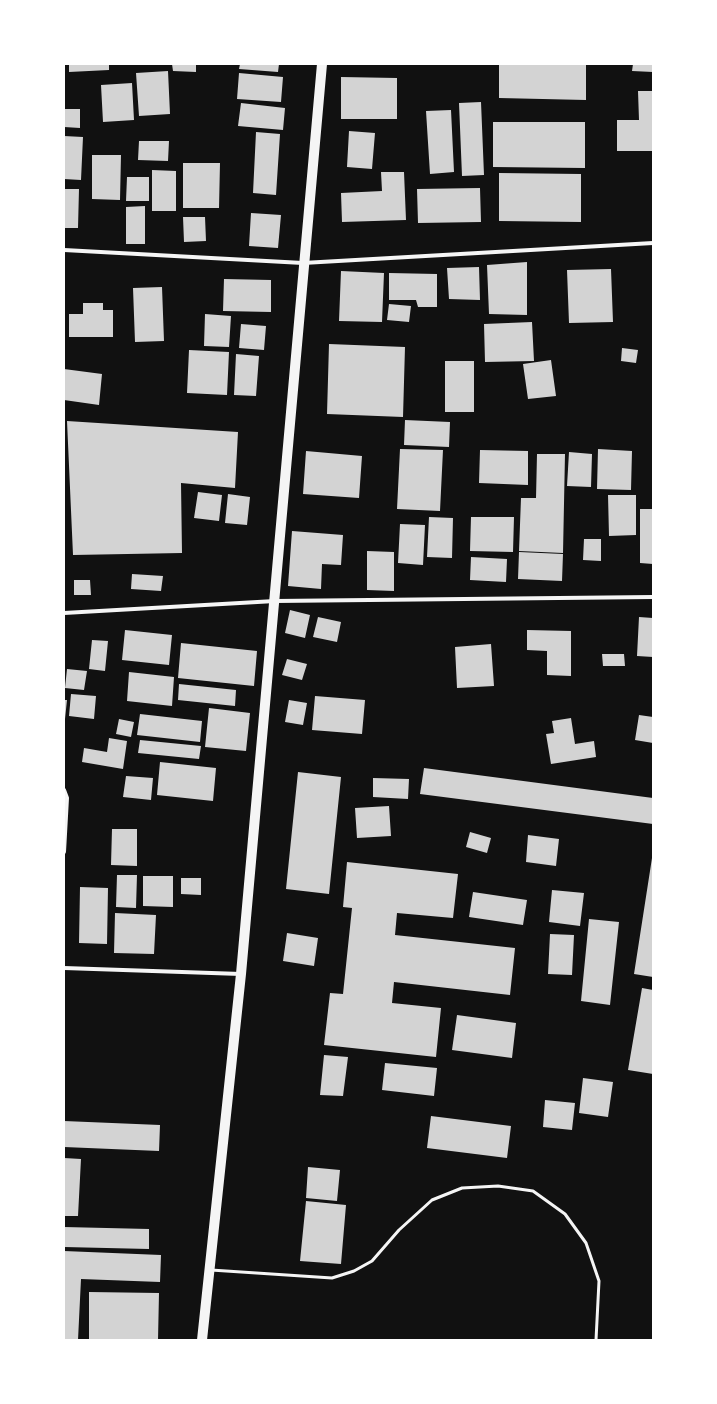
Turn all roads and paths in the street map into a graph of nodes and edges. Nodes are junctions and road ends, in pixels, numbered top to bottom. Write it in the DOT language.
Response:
graph roads {
  1 [pos="322,64"];
  2 [pos="653,243"];
  3 [pos="64,250"];
  4 [pos="303,263"];
  5 [pos="653,597"];
  6 [pos="275,600"];
  7 [pos="64,613"];
  8 [pos="65,791"];
  9 [pos="64,852"];
  10 [pos="64,968"];
  11 [pos="241,974"];
  12 [pos="210,1269"];
  13 [pos="202,1340"];
  14 [pos="596,1340"];
  1 -- 4 [label="main road"];
  2 -- 4 [label="street"];
  3 -- 4 [label="street"];
  4 -- 6 [label="main road"];
  5 -- 6 [label="street"];
  6 -- 7 [label="street"];
  6 -- 11 [label="main road"];
  8 -- 9 [label="street"];
  10 -- 11 [label="street"];
  11 -- 12 [label="main road"];
  12 -- 13 [label="main road"];
  12 -- 14 [label="lane"];
}
